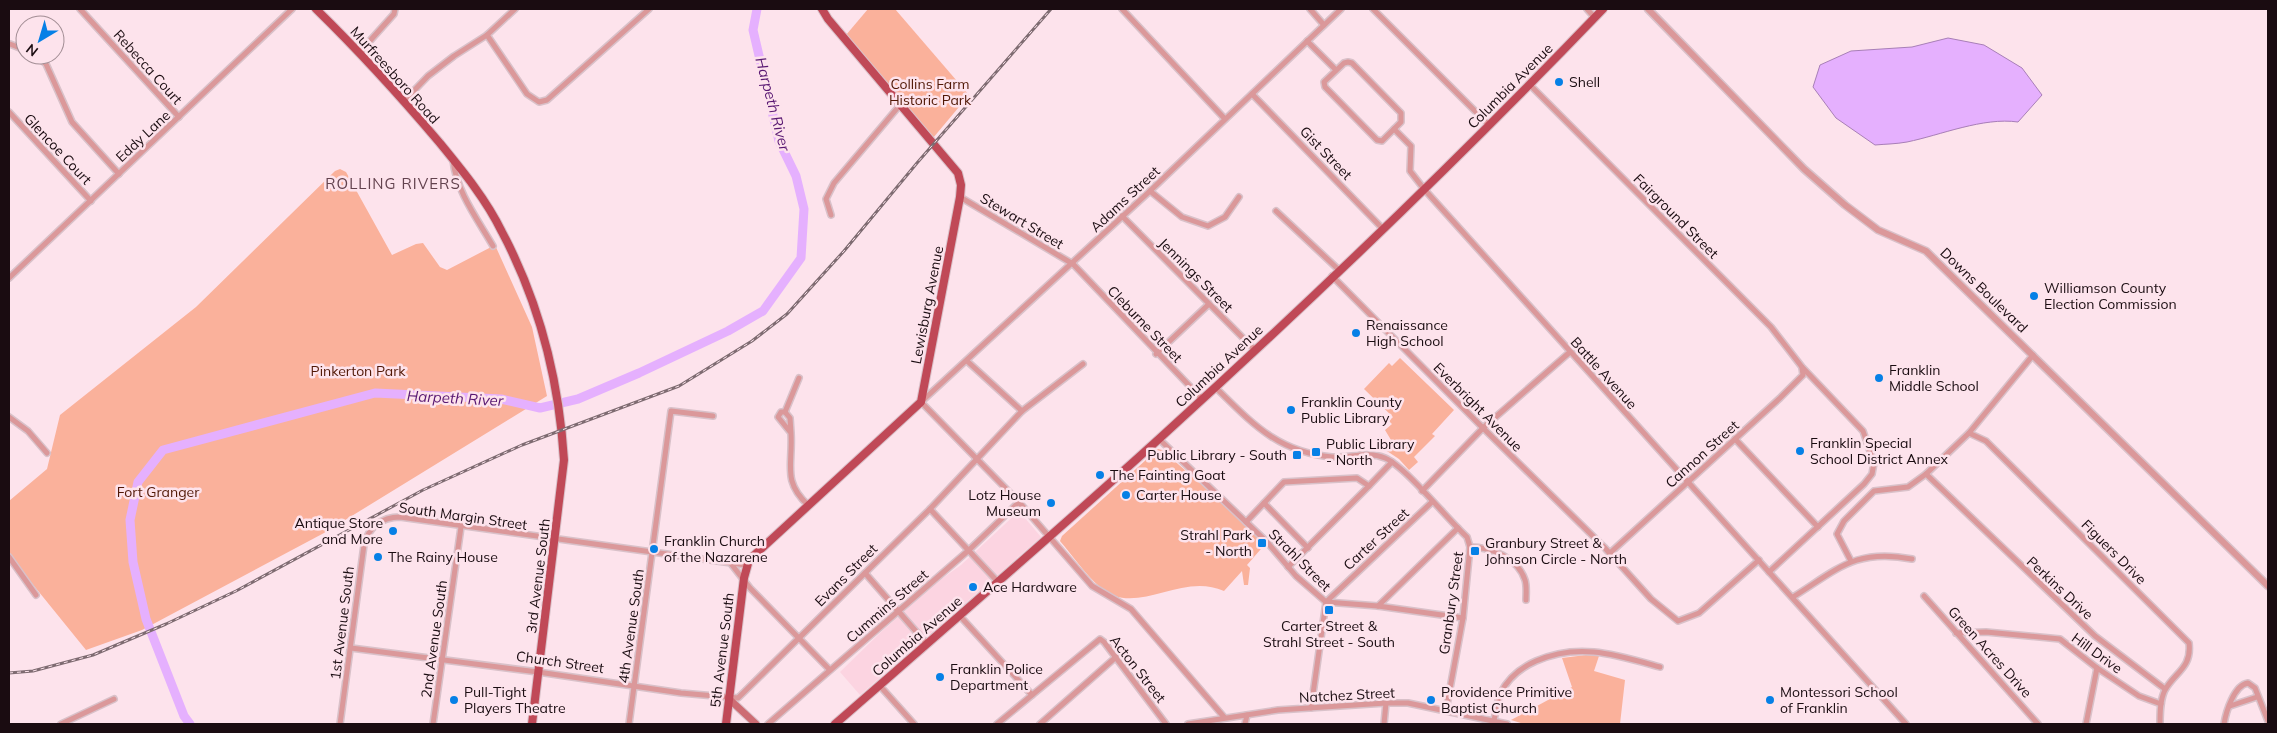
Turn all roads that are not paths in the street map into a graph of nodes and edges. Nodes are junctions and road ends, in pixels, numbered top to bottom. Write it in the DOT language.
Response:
graph roads {
  1 [pos="80,9"];
  2 [pos="292,9"];
  3 [pos="316,9"];
  4 [pos="395,9"];
  5 [pos="515,9"];
  6 [pos="649,9"];
  7 [pos="822,9"];
  8 [pos="1122,9"];
  9 [pos="1310,9"];
  10 [pos="1341,9"];
  11 [pos="1373,9"];
  12 [pos="1587,9"];
  13 [pos="1603,9"];
  14 [pos="1648,9"];
  15 [pos="1594,18"];
  16 [pos="1324,25"];
  17 [pos="486,36"];
  18 [pos="1307,41"];
  19 [pos="10,44"];
  20 [pos="15,46"];
  21 [pos="359,53"];
  22 [pos="46,65"];
  23 [pos="1336,70"];
  24 [pos="1529,84"];
  25 [pos="1252,94"];
  26 [pos="404,101"];
  27 [pos="900,105"];
  28 [pos="9,112"];
  29 [pos="179,118"];
  30 [pos="1225,119"];
  31 [pos="1490,124"];
  32 [pos="1394,129"];
  33 [pos="453,160"];
  34 [pos="119,174"];
  35 [pos="1424,189"];
  36 [pos="1150,192"];
  37 [pos="960,197"];
  38 [pos="1239,197"];
  39 [pos="91,201"];
  40 [pos="1276,211"];
  41 [pos="831,215"];
  42 [pos="1122,216"];
  43 [pos="1383,229"];
  44 [pos="493,246"];
  45 [pos="1073,264"];
  46 [pos="1339,270"];
  47 [pos="1332,276"];
  48 [pos="9,278"];
  49 [pos="1209,304"];
  50 [pos="1254,350"];
  51 [pos="1570,352"];
  52 [pos="1156,354"];
  53 [pos="2033,355"];
  54 [pos="967,361"];
  55 [pos="1083,364"];
  56 [pos="1802,367"];
  57 [pos="799,378"];
  58 [pos="1214,387"];
  59 [pos="1202,399"];
  60 [pos="921,402"];
  61 [pos="785,412"];
  62 [pos="1022,412"];
  63 [pos="713,416"];
  64 [pos="9,417"];
  65 [pos="562,428"];
  66 [pos="1483,428"];
  67 [pos="1969,432"];
  68 [pos="790,433"];
  69 [pos="1159,439"];
  70 [pos="1735,439"];
  71 [pos="47,453"];
  72 [pos="978,461"];
  73 [pos="1392,462"];
  74 [pos="1926,474"];
  75 [pos="1687,482"];
  76 [pos="1369,486"];
  77 [pos="1422,491"];
  78 [pos="1019,502"];
  79 [pos="1432,502"];
  80 [pos="1264,503"];
  81 [pos="808,505"];
  82 [pos="930,509"];
  83 [pos="1246,522"];
  84 [pos="372,527"];
  85 [pos="461,527"];
  86 [pos="1818,527"];
  87 [pos="1458,528"];
  88 [pos="1050,536"];
  89 [pos="555,540"];
  90 [pos="1470,547"];
  91 [pos="1308,548"];
  92 [pos="969,550"];
  93 [pos="652,553"];
  94 [pos="1610,553"];
  95 [pos="9,557"];
  96 [pos="1912,559"];
  97 [pos="1758,560"];
  98 [pos="1850,562"];
  99 [pos="732,564"];
  100 [pos="746,566"];
  101 [pos="1288,567"];
  102 [pos="1769,572"];
  103 [pos="865,573"];
  104 [pos="744,578"];
  105 [pos="998,582"];
  106 [pos="2268,586"];
  107 [pos="36,595"];
  108 [pos="1924,596"];
  109 [pos="1793,597"];
  110 [pos="1526,600"];
  111 [pos="1326,602"];
  112 [pos="1378,606"];
  113 [pos="899,611"];
  114 [pos="959,615"];
  115 [pos="1463,618"];
  116 [pos="1956,633"];
  117 [pos="799,638"];
  118 [pos="927,644"];
  119 [pos="351,648"];
  120 [pos="1116,658"];
  121 [pos="442,660"];
  122 [pos="1660,667"];
  123 [pos="2097,668"];
  124 [pos="830,670"];
  125 [pos="538,672"];
  126 [pos="634,685"];
  127 [pos="880,686"];
  128 [pos="2165,690"];
  129 [pos="1032,696"];
  130 [pos="2257,697"];
  131 [pos="728,698"];
  132 [pos="114,699"];
  133 [pos="1386,703"];
  134 [pos="2161,704"];
  135 [pos="2230,706"];
  136 [pos="1311,708"];
  137 [pos="1446,710"];
  138 [pos="1247,715"];
  139 [pos="1224,717"];
  140 [pos="1494,720"];
  141 [pos="2268,721"];
  142 [pos="61,724"];
  143 [pos="340,724"];
  144 [pos="433,724"];
  145 [pos="532,724"];
  146 [pos="629,724"];
  147 [pos="726,724"];
  148 [pos="756,724"];
  149 [pos="768,724"];
  150 [pos="836,724"];
  151 [pos="914,724"];
  152 [pos="997,724"];
  153 [pos="1040,724"];
  154 [pos="1166,724"];
  155 [pos="1188,724"];
  156 [pos="1245,724"];
  157 [pos="1384,724"];
  158 [pos="1507,724"];
  159 [pos="1906,724"];
  160 [pos="2038,724"];
  161 [pos="2086,724"];
  162 [pos="2160,724"];
  163 [pos="2224,724"];
  1 -- 29 [label="street, Rebecca Court"];
  2 -- 29 [label="street, Eddy Lane"];
  3 -- 21 [label="main road, Murfreesboro Road"];
  4 -- 21 [label="street"];
  5 -- 17 [label="street"];
  6 -- 17 [label="street"];
  7 -- 27 [label="main road, Lewisburg Avenue"];
  8 -- 30 [label="street"];
  9 -- 16 [label="street"];
  10 -- 16 [label="street, Adams Street"];
  11 -- 31 [label="street"];
  12 -- 15 [label="street"];
  13 -- 15 [label="main road, Columbia Avenue"];
  14 -- 53 [label="street, Downs Boulevard"];
  15 -- 24 [label="main road, Columbia Avenue"];
  16 -- 18 [label="street, Adams Street"];
  17 -- 26 [label="street"];
  18 -- 23 [label="street"];
  18 -- 25 [label="street, Adams Street"];
  19 -- 20 [label="street"];
  21 -- 26 [label="main road, Murfreesboro Road"];
  22 -- 34 [label="street"];
  23 -- 32 [label="street"];
  23 -- 32 [label="street"];
  24 -- 31 [label="main road, Columbia Avenue"];
  24 -- 56 [label="street, Fairground Street"];
  25 -- 30 [label="street, Adams Street"];
  25 -- 43 [label="street, Gist Street"];
  26 -- 33 [label="main road, Murfreesboro Road"];
  27 -- 37 [label="main road, Lewisburg Avenue"];
  27 -- 41 [label="street"];
  28 -- 39 [label="street, Glencoe Court"];
  29 -- 34 [label="street, Eddy Lane"];
  30 -- 36 [label="street, Adams Street"];
  31 -- 35 [label="main road, Columbia Avenue"];
  32 -- 35 [label="street, Battle Avenue"];
  33 -- 44 [label="street, Murfreesboro Road"];
  33 -- 65 [label="main road, Murfreesboro Road"];
  34 -- 39 [label="street, Eddy Lane"];
  35 -- 43 [label="main road, Columbia Avenue"];
  35 -- 51 [label="street, Battle Avenue"];
  36 -- 38 [label="street"];
  36 -- 42 [label="street, Adams Street"];
  37 -- 45 [label="street, Stewart Street"];
  37 -- 60 [label="main road, Lewisburg Avenue"];
  39 -- 48 [label="street, Eddy Lane"];
  40 -- 46 [label="street"];
  42 -- 45 [label="street, Adams Street"];
  42 -- 49 [label="street, Jennings Street"];
  43 -- 46 [label="main road, Columbia Avenue"];
  45 -- 52 [label="street, Cleburne Street"];
  45 -- 54 [label="street, Adams Street"];
  46 -- 47 [label="main road, Columbia Avenue"];
  47 -- 50 [label="main road, Columbia Avenue"];
  47 -- 66 [label="street, Everbright Avenue"];
  49 -- 50 [label="street, Jennings Street"];
  49 -- 52 [label="street"];
  50 -- 58 [label="main road, Columbia Avenue"];
  51 -- 66 [label="street"];
  51 -- 75 [label="street, Battle Avenue"];
  52 -- 59 [label="street, Cleburne Street"];
  53 -- 67 [label="street"];
  53 -- 106 [label="street, Downs Boulevard"];
  54 -- 60 [label="street, Adams Street"];
  54 -- 62 [label="street"];
  55 -- 62 [label="street, Evans Street"];
  56 -- 70 [label="street, Cannon Street"];
  56 -- 86 [label="street"];
  57 -- 61 [label="street"];
  58 -- 59 [label="main road, Columbia Avenue"];
  58 -- 73 [label="street, Granbury Street"];
  59 -- 69 [label="main road, Columbia Avenue"];
  60 -- 72 [label="street"];
  60 -- 81 [label="main road"];
  61 -- 68 [label="street"];
  61 -- 68 [label="street"];
  62 -- 72 [label="street, Evans Street"];
  63 -- 93 [label="street, 4th Avenue South"];
  64 -- 71 [label="street"];
  65 -- 89 [label="main road, 3rd Avenue South"];
  66 -- 77 [label="street"];
  66 -- 94 [label="street, Everbright Avenue"];
  67 -- 74 [label="street"];
  67 -- 128 [label="street, Figuers Drive"];
  68 -- 81 [label="street"];
  69 -- 83 [label="street, Strahl Street"];
  69 -- 88 [label="main road, Columbia Avenue"];
  70 -- 75 [label="street, Cannon Street"];
  70 -- 86 [label="street"];
  72 -- 78 [label="street"];
  72 -- 82 [label="street, Evans Street"];
  73 -- 76 [label="street"];
  73 -- 77 [label="street, Granbury Street"];
  74 -- 98 [label="street"];
  74 -- 128 [label="street, Perkins Drive"];
  75 -- 94 [label="street, Cannon Street"];
  75 -- 97 [label="street, Battle Avenue"];
  76 -- 80 [label="street"];
  76 -- 91 [label="street"];
  77 -- 79 [label="street, Granbury Street"];
  78 -- 88 [label="street"];
  78 -- 92 [label="street, Cummins Street"];
  79 -- 87 [label="street, Granbury Street"];
  79 -- 111 [label="street, Carter Street"];
  80 -- 83 [label="street"];
  80 -- 91 [label="street"];
  81 -- 100 [label="main road"];
  82 -- 92 [label="street"];
  82 -- 103 [label="street, Evans Street"];
  83 -- 101 [label="street, Strahl Street"];
  84 -- 85 [label="street, South Margin Street"];
  84 -- 119 [label="street, 1st Avenue South"];
  85 -- 89 [label="street, South Margin Street"];
  85 -- 121 [label="street, 2nd Avenue South"];
  86 -- 102 [label="street"];
  87 -- 90 [label="street, Granbury Street"];
  87 -- 112 [label="street"];
  88 -- 105 [label="main road, Columbia Avenue"];
  88 -- 139 [label="street"];
  89 -- 93 [label="street, South Margin Street"];
  89 -- 125 [label="main road, 3rd Avenue South"];
  90 -- 110 [label="street"];
  90 -- 115 [label="street, Granbury Street"];
  91 -- 101 [label="street"];
  92 -- 105 [label="street"];
  92 -- 113 [label="street, Cummins Street"];
  93 -- 99 [label="street, South Margin Street"];
  93 -- 126 [label="street, 4th Avenue South"];
  94 -- 97 [label="street, Everbright Avenue"];
  95 -- 107 [label="street"];
  96 -- 98 [label="street"];
  97 -- 102 [label="street, Battle Avenue"];
  98 -- 109 [label="street"];
  99 -- 100 [label="street, South Margin Street"];
  99 -- 104 [label="street"];
  100 -- 104 [label="main road"];
  101 -- 111 [label="street, Strahl Street"];
  102 -- 109 [label="street, Battle Avenue"];
  103 -- 113 [label="street"];
  103 -- 117 [label="street, Evans Street"];
  104 -- 117 [label="street"];
  104 -- 131 [label="main road, 5th Avenue South"];
  105 -- 114 [label="main road, Columbia Avenue"];
  108 -- 116 [label="street, Green Acres Drive"];
  109 -- 159 [label="street, Battle Avenue"];
  111 -- 112 [label="street, Strahl Street"];
  111 -- 136 [label="street"];
  112 -- 115 [label="street, Strahl Street"];
  113 -- 118 [label="street"];
  113 -- 124 [label="street, Cummins Street"];
  114 -- 118 [label="main road, Columbia Avenue"];
  114 -- 129 [label="street"];
  115 -- 137 [label="street, Granbury Street"];
  116 -- 123 [label="street, Hill Drive"];
  116 -- 160 [label="street, Green Acres Drive"];
  117 -- 124 [label="street"];
  117 -- 131 [label="street, Evans Street"];
  118 -- 127 [label="main road, Columbia Avenue"];
  119 -- 121 [label="street, Church Street"];
  119 -- 143 [label="street, 1st Avenue South"];
  120 -- 129 [label="street, Acton Street"];
  120 -- 153 [label="street"];
  120 -- 154 [label="street, Acton Street"];
  121 -- 125 [label="street, Church Street"];
  121 -- 144 [label="street, 2nd Avenue South"];
  122 -- 140 [label="street"];
  123 -- 134 [label="street, Hill Drive"];
  123 -- 161 [label="street"];
  124 -- 149 [label="street, Cummins Street"];
  125 -- 126 [label="street, Church Street"];
  125 -- 145 [label="main road, 3rd Avenue South"];
  126 -- 131 [label="street, Church Street"];
  126 -- 146 [label="street, 4th Avenue South"];
  127 -- 150 [label="main road, Columbia Avenue"];
  127 -- 151 [label="street"];
  128 -- 134 [label="street, Figuers Drive"];
  129 -- 152 [label="street, Acton Street"];
  130 -- 135 [label="street"];
  130 -- 135 [label="street"];
  130 -- 141 [label="street"];
  131 -- 147 [label="main road, 5th Avenue South"];
  131 -- 148 [label="main road"];
  132 -- 142 [label="street"];
  133 -- 136 [label="street, Natchez Street"];
  133 -- 137 [label="street, Natchez Street"];
  133 -- 157 [label="street"];
  134 -- 162 [label="street, Figuers Drive"];
  135 -- 163 [label="street"];
  136 -- 138 [label="street, Natchez Street"];
  137 -- 140 [label="street, Natchez Street"];
  138 -- 139 [label="street, Natchez Street"];
  138 -- 156 [label="street"];
  139 -- 155 [label="street, Natchez Street"];
  140 -- 158 [label="street, Natchez Street"];
}
